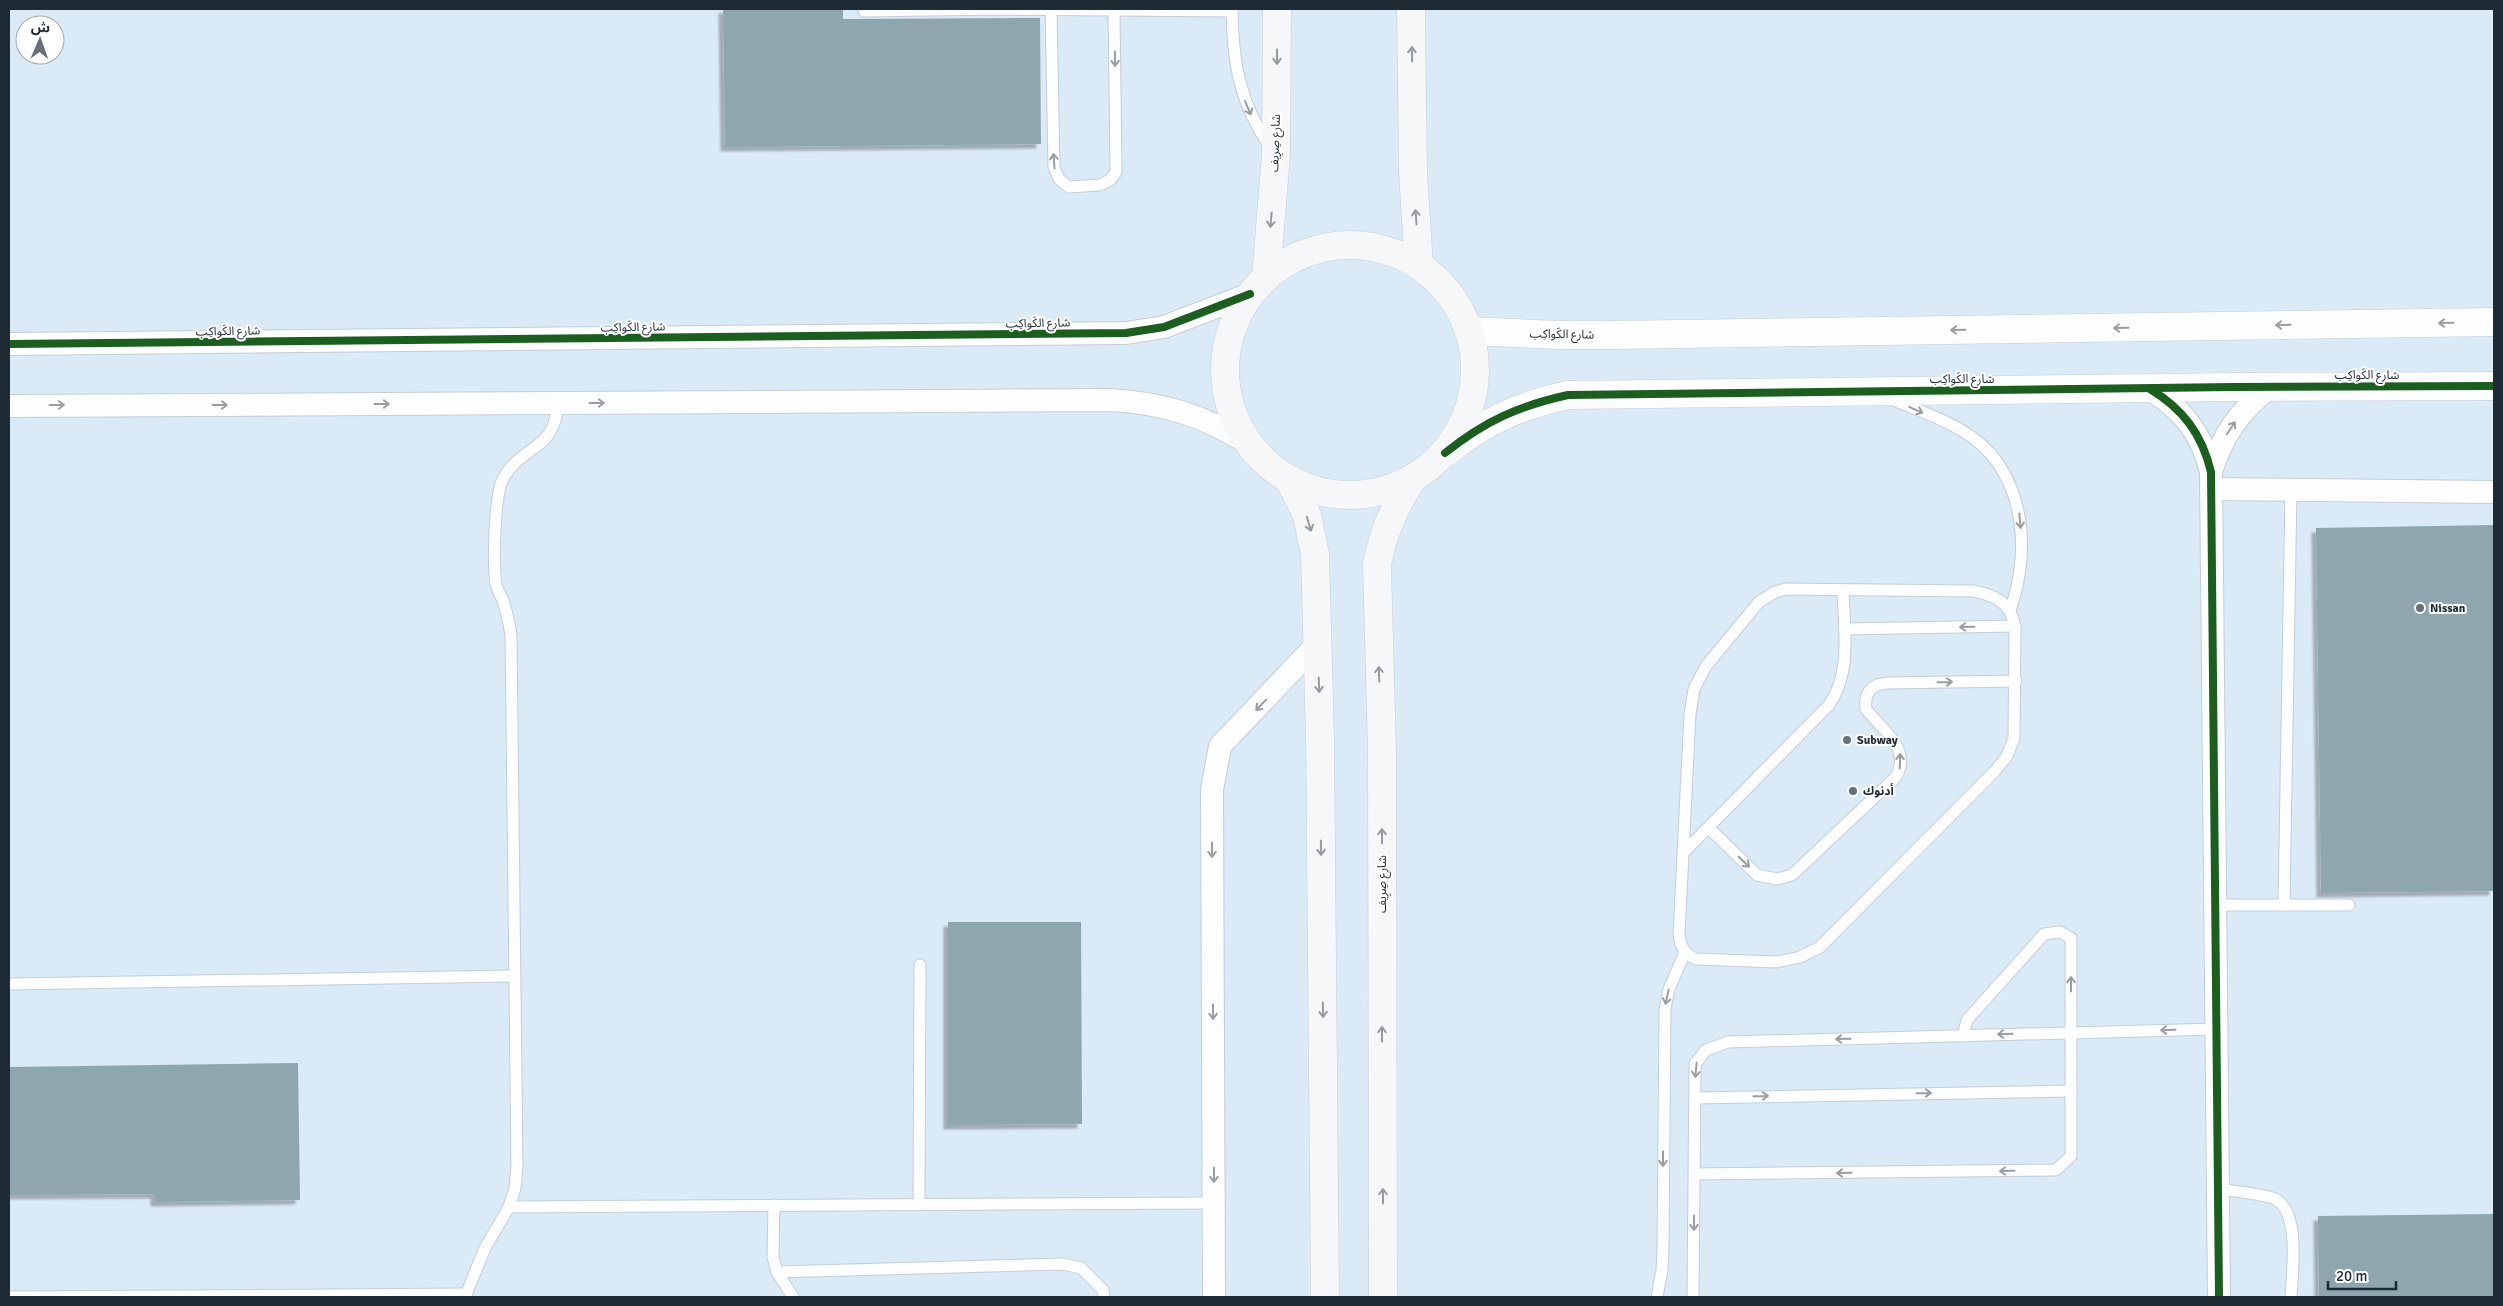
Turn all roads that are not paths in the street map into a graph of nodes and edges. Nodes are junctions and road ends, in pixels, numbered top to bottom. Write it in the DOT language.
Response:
graph roads {
  1 [pos="1051,9"];
  2 [pos="1277,9"];
  3 [pos="1411,9"];
  4 [pos="1114,10"];
  5 [pos="1232,10"];
  6 [pos="864,11"];
  7 [pos="1276,155"];
  8 [pos="1420,265"];
  9 [pos="1258,286"];
  10 [pos="2494,322"];
  11 [pos="1470,331"];
  12 [pos="9,344"];
  13 [pos="2494,386"];
  14 [pos="2270,387"];
  15 [pos="2149,389"];
  16 [pos="1871,390"];
  17 [pos="558,403"];
  18 [pos="9,406"];
  19 [pos="1248,443"];
  20 [pos="1445,453"];
  21 [pos="1289,480"];
  22 [pos="1412,480"];
  23 [pos="2211,480"];
  24 [pos="2291,489"];
  25 [pos="2494,492"];
  26 [pos="1843,590"];
  27 [pos="2010,610"];
  28 [pos="2015,626"];
  29 [pos="1844,629"];
  30 [pos="1318,643"];
  31 [pos="2016,681"];
  32 [pos="1709,828"];
  33 [pos="1684,853"];
  34 [pos="2215,905"];
  35 [pos="2284,905"];
  36 [pos="2348,905"];
  37 [pos="1685,952"];
  38 [pos="920,965"];
  39 [pos="514,976"];
  40 [pos="9,984"];
  41 [pos="2217,1029"];
  42 [pos="2071,1033"];
  43 [pos="1963,1036"];
  44 [pos="2071,1091"];
  45 [pos="1695,1098"];
  46 [pos="1694,1174"];
  47 [pos="2218,1188"];
  48 [pos="1214,1203"];
  49 [pos="774,1205"];
  50 [pos="919,1205"];
  51 [pos="509,1208"];
  52 [pos="1383,1239"];
  53 [pos="777,1272"];
  54 [pos="466,1296"];
  55 [pos="9,1297"];
  56 [pos="793,1297"];
  57 [pos="1104,1297"];
  58 [pos="1214,1297"];
  59 [pos="1325,1297"];
  60 [pos="1383,1297"];
  61 [pos="1396,1297"];
  62 [pos="1656,1297"];
  63 [pos="1693,1297"];
  64 [pos="2219,1297"];
  65 [pos="2291,1297"];
  1 -- 4 [label="lane"];
  4 -- 1 [label="lane, one-way"];
  1 -- 6 [label="lane"];
  2 -- 7 [label="main road, شارع صِرِيف, one-way"];
  8 -- 3 [label="main road, one-way"];
  4 -- 5 [label="lane"];
  5 -- 7 [label="lane, one-way"];
  7 -- 9 [label="main road, شارع صِرِيف, one-way"];
  8 -- 9 [label="main road"];
  8 -- 11 [label="main road"];
  9 -- 12 [label="street, شارع الكَواكِب"];
  9 -- 19 [label="main road"];
  10 -- 11 [label="street, شارع الكَواكِب, one-way"];
  11 -- 20 [label="main road"];
  13 -- 14 [label="street, شارع الكَواكِب"];
  14 -- 15 [label="street, شارع الكَواكِب"];
  23 -- 14 [label="street, one-way"];
  15 -- 16 [label="street, شارع الكَواكِب"];
  15 -- 23 [label="street"];
  16 -- 20 [label="street, شارع الكَواكِب"];
  16 -- 27 [label="lane, one-way"];
  18 -- 17 [label="street, one-way"];
  17 -- 19 [label="street, one-way"];
  17 -- 39 [label="lane"];
  19 -- 21 [label="main road"];
  20 -- 22 [label="main road"];
  21 -- 22 [label="main road"];
  21 -- 30 [label="main road, one-way"];
  52 -- 22 [label="main road, شارع صِرِيف, one-way"];
  23 -- 24 [label="street"];
  23 -- 34 [label="street"];
  24 -- 25 [label="street"];
  24 -- 35 [label="lane"];
  26 -- 27 [label="lane"];
  26 -- 29 [label="lane"];
  26 -- 33 [label="lane"];
  27 -- 28 [label="lane"];
  28 -- 29 [label="lane, one-way"];
  28 -- 31 [label="lane"];
  29 -- 32 [label="lane"];
  30 -- 48 [label="street, one-way"];
  30 -- 59 [label="main road, one-way"];
  32 -- 31 [label="lane, one-way"];
  31 -- 37 [label="lane"];
  32 -- 33 [label="lane"];
  33 -- 37 [label="lane"];
  34 -- 35 [label="lane"];
  34 -- 41 [label="street"];
  35 -- 36 [label="lane"];
  37 -- 62 [label="lane, one-way"];
  38 -- 50 [label="lane"];
  39 -- 40 [label="lane"];
  39 -- 51 [label="lane"];
  41 -- 42 [label="lane, one-way"];
  41 -- 47 [label="street"];
  42 -- 43 [label="lane, one-way"];
  42 -- 43 [label="lane, one-way"];
  42 -- 44 [label="lane"];
  43 -- 45 [label="lane, one-way"];
  45 -- 44 [label="lane, one-way"];
  44 -- 46 [label="lane, one-way"];
  45 -- 46 [label="lane"];
  46 -- 63 [label="lane, one-way"];
  47 -- 64 [label="street"];
  47 -- 65 [label="lane"];
  48 -- 50 [label="lane"];
  48 -- 58 [label="street"];
  49 -- 50 [label="lane"];
  49 -- 51 [label="lane"];
  49 -- 53 [label="lane"];
  51 -- 54 [label="lane"];
  52 -- 60 [label="main road, شارع صِرِيف"];
  52 -- 61 [label="lane"];
  53 -- 56 [label="lane"];
  53 -- 57 [label="lane"];
  54 -- 55 [label="lane"];
}
